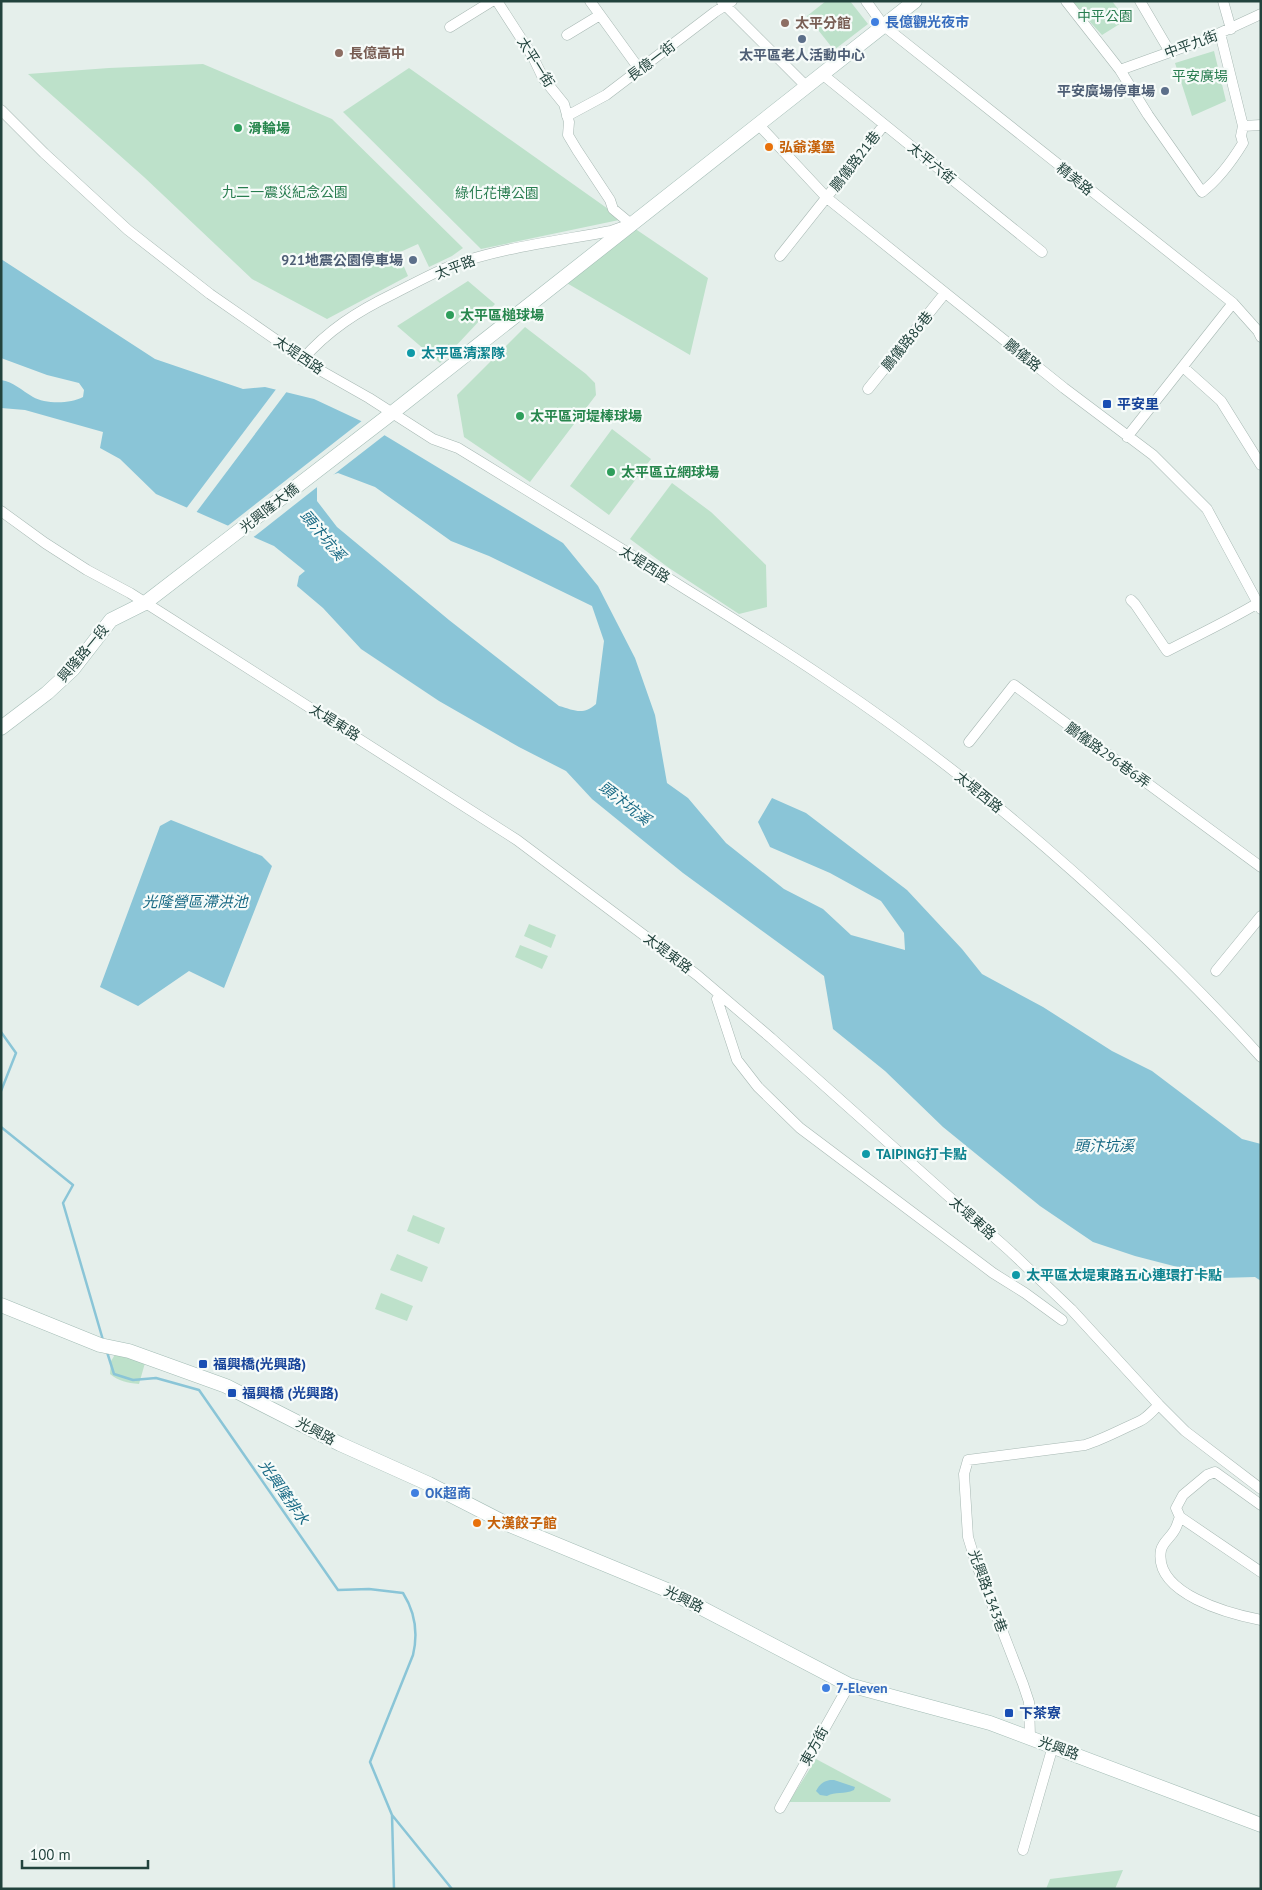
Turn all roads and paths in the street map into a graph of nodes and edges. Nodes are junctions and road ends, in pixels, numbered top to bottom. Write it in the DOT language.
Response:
graph roads {
  1 [pos="492,1"];
  2 [pos="497,1"];
  3 [pos="590,1"];
  4 [pos="866,1"];
  5 [pos="915,1"];
  6 [pos="1066,1"];
  7 [pos="1140,1"];
  8 [pos="1222,1"];
  9 [pos="726,3"];
  10 [pos="1261,14"];
  11 [pos="600,15"];
  12 [pos="884,26"];
  13 [pos="450,27"];
  14 [pos="1231,29"];
  15 [pos="1220,34"];
  16 [pos="567,35"];
  17 [pos="1170,52"];
  18 [pos="640,70"];
  19 [pos="1120,70"];
  20 [pos="822,74"];
  21 [pos="806,86"];
  22 [pos="1,110"];
  23 [pos="568,116"];
  24 [pos="758,124"];
  25 [pos="884,125"];
  26 [pos="1261,125"];
  27 [pos="1243,126"];
  28 [pos="826,198"];
  29 [pos="631,224"];
  30 [pos="1042,252"];
  31 [pos="780,256"];
  32 [pos="945,292"];
  33 [pos="1234,303"];
  34 [pos="1260,333"];
  35 [pos="302,360"];
  36 [pos="1183,367"];
  37 [pos="868,389"];
  38 [pos="392,412"];
  39 [pos="1127,437"];
  40 [pos="1261,465"];
  41 [pos="1,511"];
  42 [pos="1131,600"];
  43 [pos="145,603"];
  44 [pos="1259,606"];
  45 [pos="1,728"];
  46 [pos="969,742"];
  47 [pos="1261,868"];
  48 [pos="1261,916"];
  49 [pos="1216,971"];
  50 [pos="717,999"];
  51 [pos="1261,1057"];
  52 [pos="1,1305"];
  53 [pos="1062,1320"];
  54 [pos="1159,1405"];
  55 [pos="1261,1489"];
  56 [pos="1261,1505"];
  57 [pos="1180,1517"];
  58 [pos="1261,1572"];
  59 [pos="1261,1620"];
  60 [pos="849,1685"];
  61 [pos="1030,1737"];
  62 [pos="1053,1746"];
  63 [pos="780,1808"];
  64 [pos="1261,1825"];
  65 [pos="1023,1850"];
  1 -- 13 [label="street"];
  2 -- 23 [label="street, 太平一街"];
  3 -- 11 [label="street"];
  4 -- 12 [label="street, 精美路"];
  5 -- 12 [label="main road, 太平路"];
  6 -- 19 [label="street"];
  7 -- 17 [label="street"];
  8 -- 14 [label="street"];
  9 -- 18 [label="street, 長億一街"];
  9 -- 21 [label="street"];
  10 -- 14 [label="street, 中平九街"];
  11 -- 16 [label="street"];
  11 -- 18 [label="street"];
  12 -- 20 [label="main road, 太平路"];
  12 -- 33 [label="street, 精美路"];
  14 -- 15 [label="street, 中平九街"];
  15 -- 17 [label="street, 中平九街"];
  15 -- 27 [label="street"];
  17 -- 19 [label="street, 中平九街"];
  18 -- 23 [label="street, 長億一街"];
  19 -- 27 [label="street"];
  20 -- 21 [label="main road, 太平路"];
  20 -- 25 [label="street, 太平六街"];
  21 -- 24 [label="main road, 太平路"];
  22 -- 35 [label="street, 太堤西路"];
  23 -- 29 [label="street, 太平一街"];
  24 -- 28 [label="street, 鵬儀路"];
  24 -- 29 [label="main road, 太平路"];
  25 -- 28 [label="street, 鵬儀路21巷"];
  25 -- 30 [label="street, 太平六街"];
  26 -- 27 [label="street"];
  28 -- 31 [label="street, 鵬儀路21巷"];
  28 -- 32 [label="street, 鵬儀路"];
  29 -- 35 [label="street, 太平路"];
  29 -- 38 [label="main road, 太平路"];
  32 -- 37 [label="street, 鵬儀路86巷"];
  32 -- 39 [label="street, 鵬儀路"];
  33 -- 34 [label="street, 精美路"];
  33 -- 36 [label="street"];
  35 -- 38 [label="street, 太堤西路"];
  36 -- 39 [label="street"];
  36 -- 40 [label="street"];
  38 -- 43 [label="main road, 光興隆大橋"];
  38 -- 51 [label="street, 太堤西路"];
  39 -- 44 [label="street, 鵬儀路"];
  41 -- 43 [label="street, 太堤東路"];
  42 -- 44 [label="street"];
  43 -- 45 [label="main road, 興隆路一段"];
  43 -- 54 [label="street, 太堤東路"];
  46 -- 47 [label="street, 鵬儀路296巷6弄"];
  48 -- 49 [label="street"];
  50 -- 53 [label="street"];
  52 -- 60 [label="main road, 光興路"];
  54 -- 55 [label="street, 太堤東路"];
  54 -- 61 [label="street, 光興路1343巷"];
  56 -- 57 [label="street"];
  57 -- 58 [label="street"];
  57 -- 59 [label="street"];
  60 -- 61 [label="main road, 光興路"];
  60 -- 63 [label="street, 東方街"];
  61 -- 62 [label="main road, 光興路"];
  62 -- 64 [label="main road, 光興路"];
  62 -- 65 [label="street"];
}
